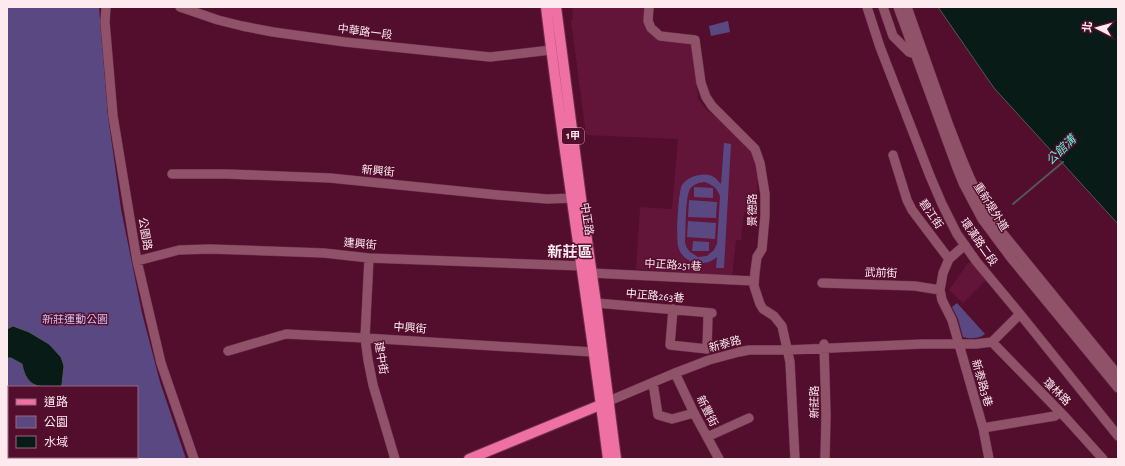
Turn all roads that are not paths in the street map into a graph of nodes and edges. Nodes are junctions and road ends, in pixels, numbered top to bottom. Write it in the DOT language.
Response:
graph roads {
  1 [pos="106,7"];
  2 [pos="180,7"];
  3 [pos="543,7"];
  4 [pos="556,7"];
  5 [pos="649,7"];
  6 [pos="867,7"];
  7 [pos="883,7"];
  8 [pos="898,7"];
  9 [pos="907,7"];
  10 [pos="551,50"];
  11 [pos="915,54"];
  12 [pos="894,155"];
  13 [pos="172,174"];
  14 [pos="576,198"];
  15 [pos="965,245"];
  16 [pos="369,258"];
  17 [pos="949,259"];
  18 [pos="137,261"];
  19 [pos="582,266"];
  20 [pos="591,273"];
  21 [pos="754,281"];
  22 [pos="822,283"];
  23 [pos="940,290"];
  24 [pos="596,303"];
  25 [pos="673,309"];
  26 [pos="1020,314"];
  27 [pos="365,338"];
  28 [pos="992,342"];
  29 [pos="959,344"];
  30 [pos="824,347"];
  31 [pos="788,350"];
  32 [pos="228,351"];
  33 [pos="593,352"];
  34 [pos="675,373"];
  35 [pos="1118,376"];
  36 [pos="653,383"];
  37 [pos="1118,388"];
  38 [pos="605,403"];
  39 [pos="1060,412"];
  40 [pos="694,413"];
  41 [pos="749,418"];
  42 [pos="982,428"];
  43 [pos="707,436"];
  44 [pos="1118,436"];
  45 [pos="194,459"];
  46 [pos="395,459"];
  47 [pos="469,459"];
  48 [pos="608,459"];
  49 [pos="616,459"];
  50 [pos="719,459"];
  51 [pos="795,459"];
  52 [pos="825,459"];
  53 [pos="989,459"];
  54 [pos="1103,459"];
  1 -- 18 [label="street, 公園路"];
  2 -- 10 [label="street, 中華路一段"];
  3 -- 10 [label="main road, 中正路 / 1甲"];
  4 -- 14 [label="main road, 中正路 / 1甲"];
  5 -- 21 [label="street, 景德路"];
  6 -- 15 [label="street, 環漢路二段"];
  7 -- 11 [label="street"];
  8 -- 11 [label="street, 重新堤外道"];
  9 -- 35 [label="street, 重新堤外道"];
  10 -- 14 [label="main road, 中正路 / 1甲"];
  11 -- 37 [label="street, 重新堤外道"];
  12 -- 17 [label="street, 碧江街"];
  13 -- 14 [label="street, 新興街"];
  14 -- 19 [label="main road, 中正路 / 1甲"];
  14 -- 20 [label="main road, 中正路 / 1甲"];
  15 -- 17 [label="street"];
  15 -- 26 [label="street, 環漢路二段"];
  16 -- 18 [label="street, 建興街"];
  16 -- 19 [label="street, 建興街"];
  16 -- 27 [label="street, 建中街"];
  17 -- 23 [label="street"];
  18 -- 45 [label="street, 公園路"];
  19 -- 33 [label="main road, 中正路 / 1甲"];
  20 -- 21 [label="street, 中正路251巷"];
  20 -- 24 [label="main road, 中正路 / 1甲"];
  21 -- 31 [label="street, 景德路"];
  22 -- 23 [label="street, 武前街"];
  23 -- 29 [label="street, 新泰路3巷"];
  24 -- 25 [label="street, 中正路263巷"];
  24 -- 38 [label="main road, 中正路 / 1甲"];
  25 -- 25 [label="street, 中正路263巷"];
  26 -- 28 [label="street"];
  26 -- 44 [label="street, 環漢路二段"];
  27 -- 32 [label="street, 中興街"];
  27 -- 33 [label="street, 中興街"];
  27 -- 46 [label="street, 建中街"];
  28 -- 29 [label="street, 新泰路"];
  28 -- 39 [label="street, 瓊林路"];
  29 -- 30 [label="street, 新泰路"];
  29 -- 42 [label="street, 新泰路3巷"];
  30 -- 31 [label="street, 新泰路"];
  30 -- 52 [label="street, 新莊路"];
  31 -- 34 [label="street, 新泰路"];
  31 -- 51 [label="street, 景德路"];
  33 -- 38 [label="main road, 中正路 / 1甲"];
  34 -- 36 [label="street, 新泰路"];
  34 -- 40 [label="street, 新豐街"];
  36 -- 38 [label="street, 新泰路"];
  36 -- 40 [label="street"];
  38 -- 47 [label="main road, 新泰路"];
  38 -- 48 [label="main road, 中正路 / 1甲"];
  38 -- 49 [label="main road, 中正路 / 1甲"];
  39 -- 42 [label="street"];
  39 -- 54 [label="street, 瓊林路"];
  40 -- 43 [label="street, 新豐街"];
  41 -- 43 [label="street"];
  42 -- 53 [label="street, 新泰路3巷"];
  43 -- 50 [label="street, 新豐街"];
}
